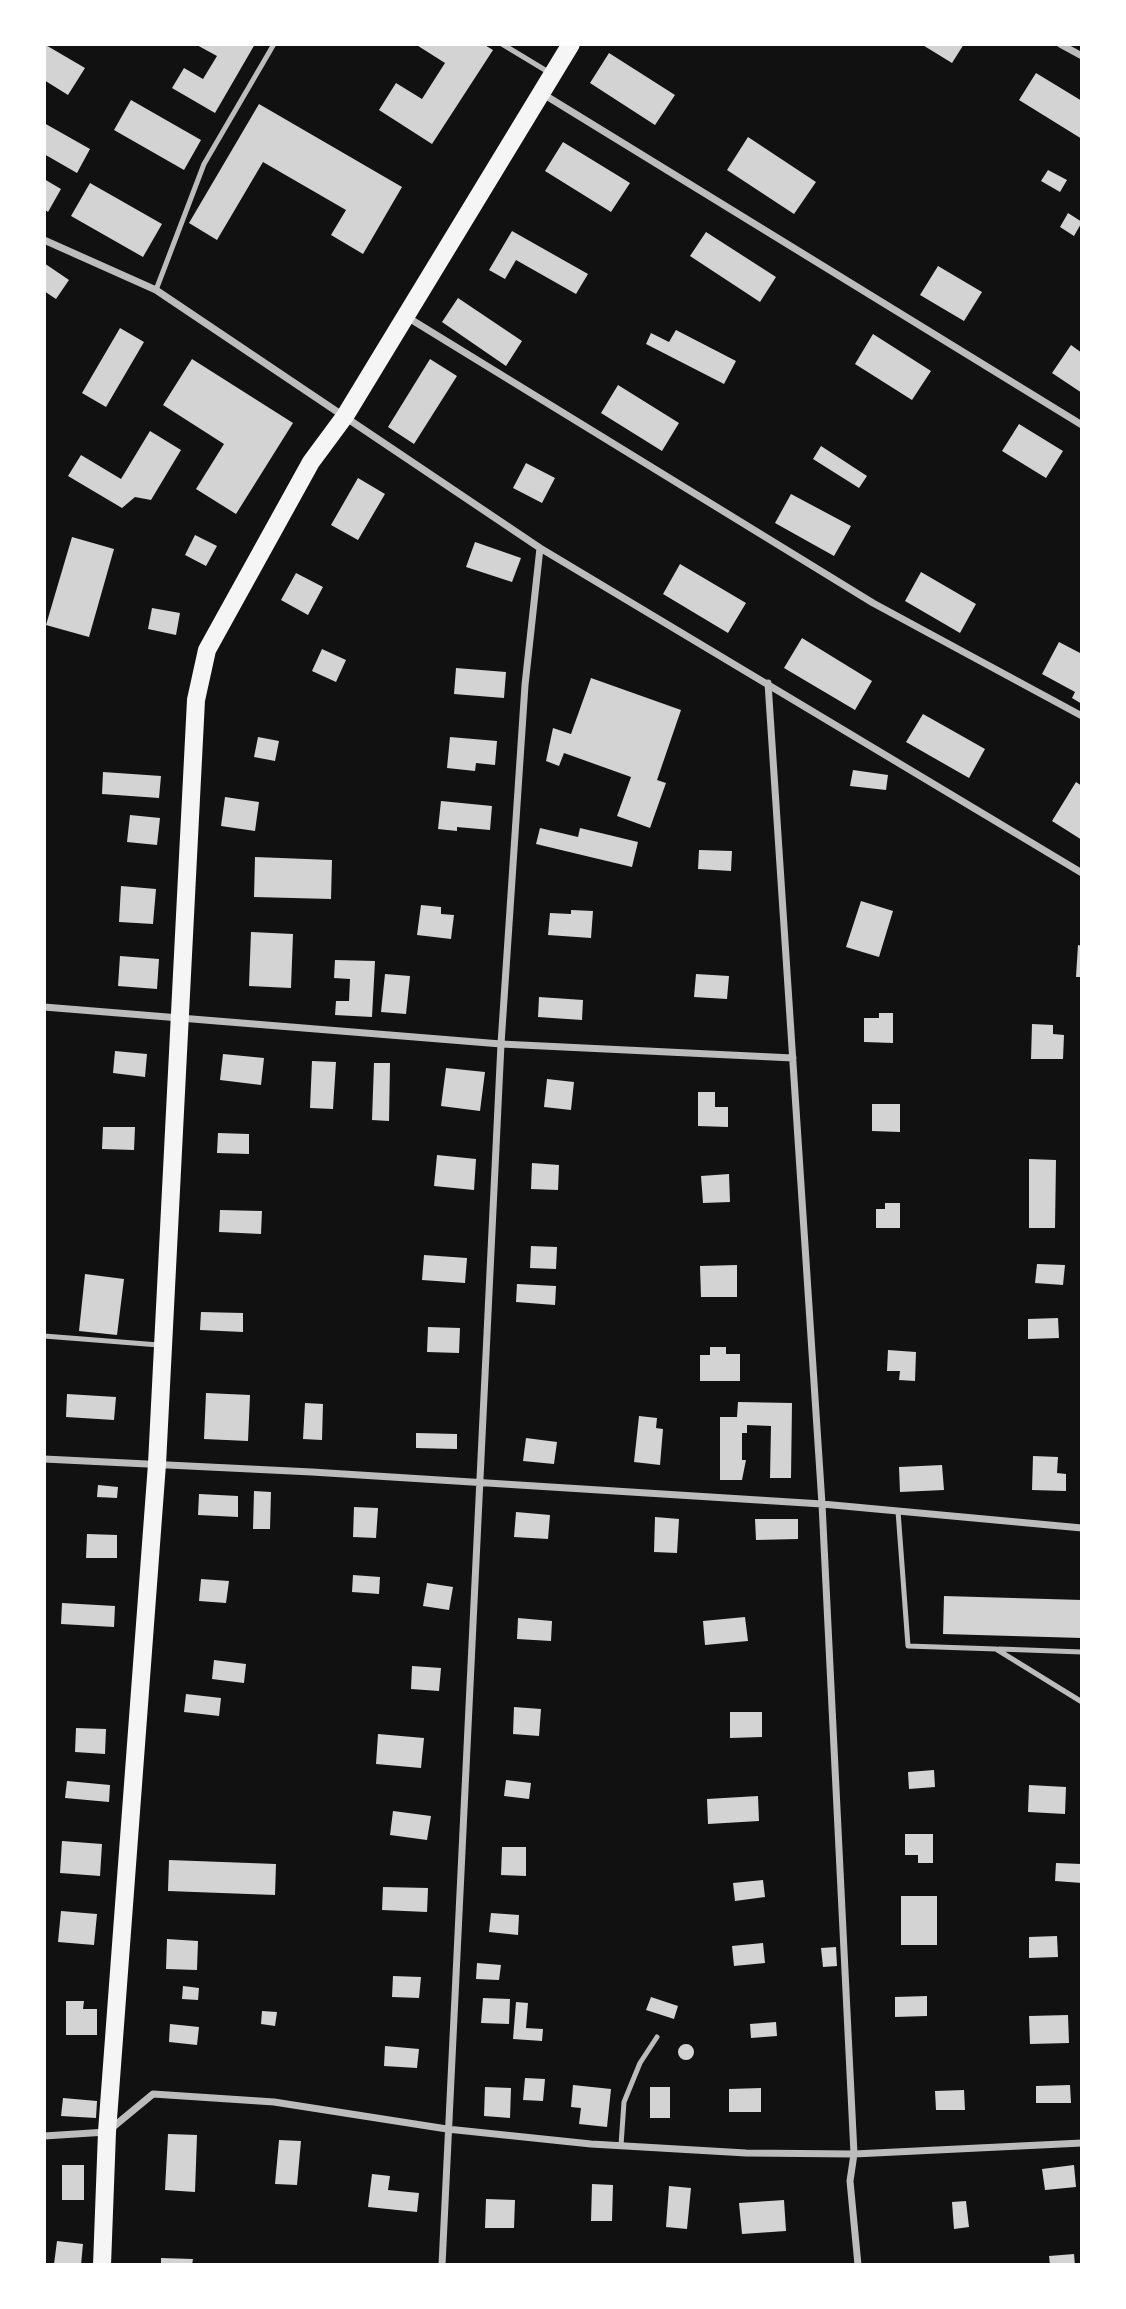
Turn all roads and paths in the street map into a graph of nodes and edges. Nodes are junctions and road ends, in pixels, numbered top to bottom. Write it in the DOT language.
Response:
graph roads {
  1 [pos="274,44"];
  2 [pos="502,44"];
  3 [pos="571,44"];
  4 [pos="1060,44"];
  5 [pos="1082,56"];
  6 [pos="553,75"];
  7 [pos="542,93"];
  8 [pos="44,240"];
  9 [pos="156,290"];
  10 [pos="406,316"];
  11 [pos="345,416"];
  12 [pos="1082,425"];
  13 [pos="540,548"];
  14 [pos="768,683"];
  15 [pos="1082,716"];
  16 [pos="1082,873"];
  17 [pos="44,1007"];
  18 [pos="181,1016"];
  19 [pos="501,1044"];
  20 [pos="793,1058"];
  21 [pos="44,1336"];
  22 [pos="162,1345"];
  23 [pos="44,1459"];
  24 [pos="157,1464"];
  25 [pos="482,1483"];
  26 [pos="822,1504"];
  27 [pos="898,1511"];
  28 [pos="1082,1528"];
  29 [pos="996,1649"];
  30 [pos="1082,1652"];
  31 [pos="1082,1702"];
  32 [pos="657,2037"];
  33 [pos="447,2129"];
  34 [pos="107,2132"];
  35 [pos="44,2136"];
  36 [pos="1082,2143"];
  37 [pos="621,2145"];
  38 [pos="854,2154"];
  39 [pos="102,2265"];
  40 [pos="442,2265"];
  41 [pos="858,2265"];
  1 -- 9 [label="lane"];
  2 -- 6 [label="lane"];
  3 -- 6 [label="main road"];
  4 -- 5 [label="street"];
  6 -- 7 [label="main road"];
  7 -- 10 [label="main road"];
  7 -- 12 [label="street"];
  8 -- 9 [label="street"];
  9 -- 11 [label="street"];
  10 -- 11 [label="main road"];
  10 -- 15 [label="street"];
  11 -- 13 [label="street"];
  11 -- 18 [label="main road"];
  13 -- 14 [label="street"];
  13 -- 19 [label="street"];
  14 -- 16 [label="street"];
  14 -- 20 [label="street"];
  17 -- 18 [label="street"];
  18 -- 19 [label="street"];
  18 -- 22 [label="main road"];
  19 -- 20 [label="street"];
  19 -- 25 [label="street"];
  20 -- 26 [label="street"];
  21 -- 22 [label="lane"];
  22 -- 24 [label="main road"];
  23 -- 24 [label="street"];
  24 -- 25 [label="street"];
  24 -- 34 [label="main road"];
  25 -- 26 [label="street"];
  25 -- 33 [label="street"];
  26 -- 27 [label="street"];
  26 -- 38 [label="street"];
  27 -- 28 [label="street"];
  27 -- 29 [label="lane"];
  29 -- 30 [label="lane"];
  29 -- 31 [label="lane"];
  32 -- 37 [label="lane"];
  33 -- 34 [label="street"];
  33 -- 37 [label="street"];
  33 -- 40 [label="street"];
  34 -- 35 [label="street"];
  34 -- 39 [label="main road"];
  36 -- 38 [label="street"];
  37 -- 38 [label="street"];
  38 -- 41 [label="street"];
}
